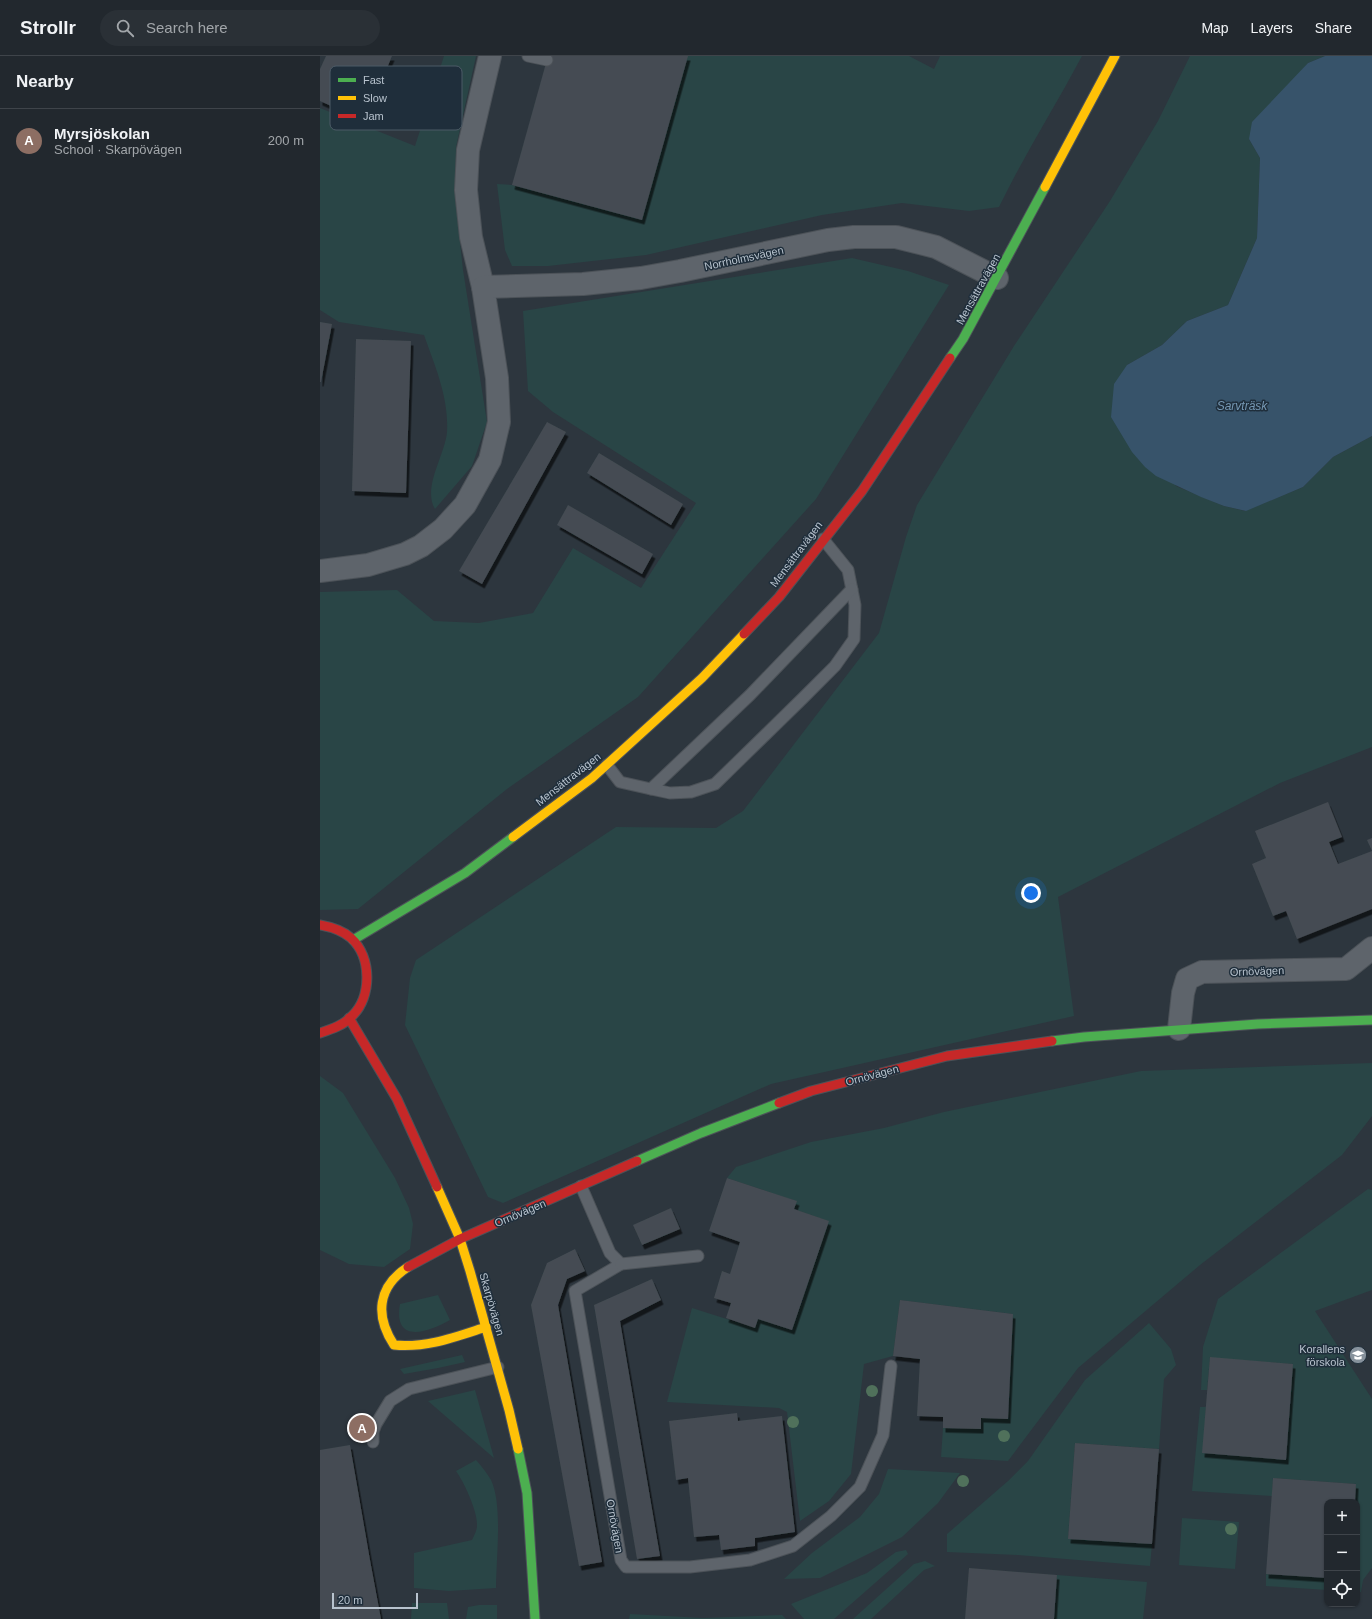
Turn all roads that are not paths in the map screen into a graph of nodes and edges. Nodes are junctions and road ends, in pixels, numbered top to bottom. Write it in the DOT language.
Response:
graph roads {
  1 [pos="490,56"];
  2 [pos="528,56"];
  3 [pos="1116,56"];
  4 [pos="547,60"];
  5 [pos="997,278"];
  6 [pos="483,287"];
  7 [pos="823,539"];
  8 [pos="320,571"];
  9 [pos="852,589"];
  10 [pos="607,765"];
  11 [pos="651,790"];
  12 [pos="320,925"];
  13 [pos="353,940"];
  14 [pos="1372,948"];
  15 [pos="350,1018"];
  16 [pos="1372,1020"];
  17 [pos="1179,1029"];
  18 [pos="320,1033"];
  19 [pos="581,1186"];
  20 [pos="460,1239"];
  21 [pos="698,1256"];
  22 [pos="621,1264"];
  23 [pos="486,1327"];
  24 [pos="891,1366"];
  25 [pos="498,1367"];
  26 [pos="373,1442"];
  27 [pos="534,1619"];
  1 -- 6 [label="street"];
  2 -- 4 [label="lane"];
  3 -- 5 [label="street, Mensättravägen"];
  5 -- 6 [label="street, Norrholmsvägen"];
  5 -- 7 [label="street, Mensättravägen"];
  6 -- 8 [label="street"];
  7 -- 9 [label="lane"];
  7 -- 10 [label="street, Mensättravägen"];
  9 -- 11 [label="lane"];
  9 -- 11 [label="lane"];
  10 -- 11 [label="lane"];
  10 -- 13 [label="street, Mensättravägen"];
  12 -- 13 [label="street"];
  13 -- 15 [label="street"];
  14 -- 17 [label="street, Ornövägen"];
  15 -- 18 [label="street"];
  15 -- 20 [label="street, Skarpövägen"];
  16 -- 17 [label="street, Ornövägen"];
  17 -- 19 [label="street, Ornövägen"];
  19 -- 20 [label="street, Ornövägen"];
  19 -- 22 [label="lane"];
  20 -- 23 [label="street, Skarpövägen"];
  20 -- 23 [label="street, Ornövägen"];
  21 -- 22 [label="lane"];
  22 -- 24 [label="lane, Ornövägen"];
  23 -- 25 [label="street, Skarpövägen"];
  25 -- 26 [label="lane"];
  25 -- 27 [label="street, Skarpövägen"];
}
